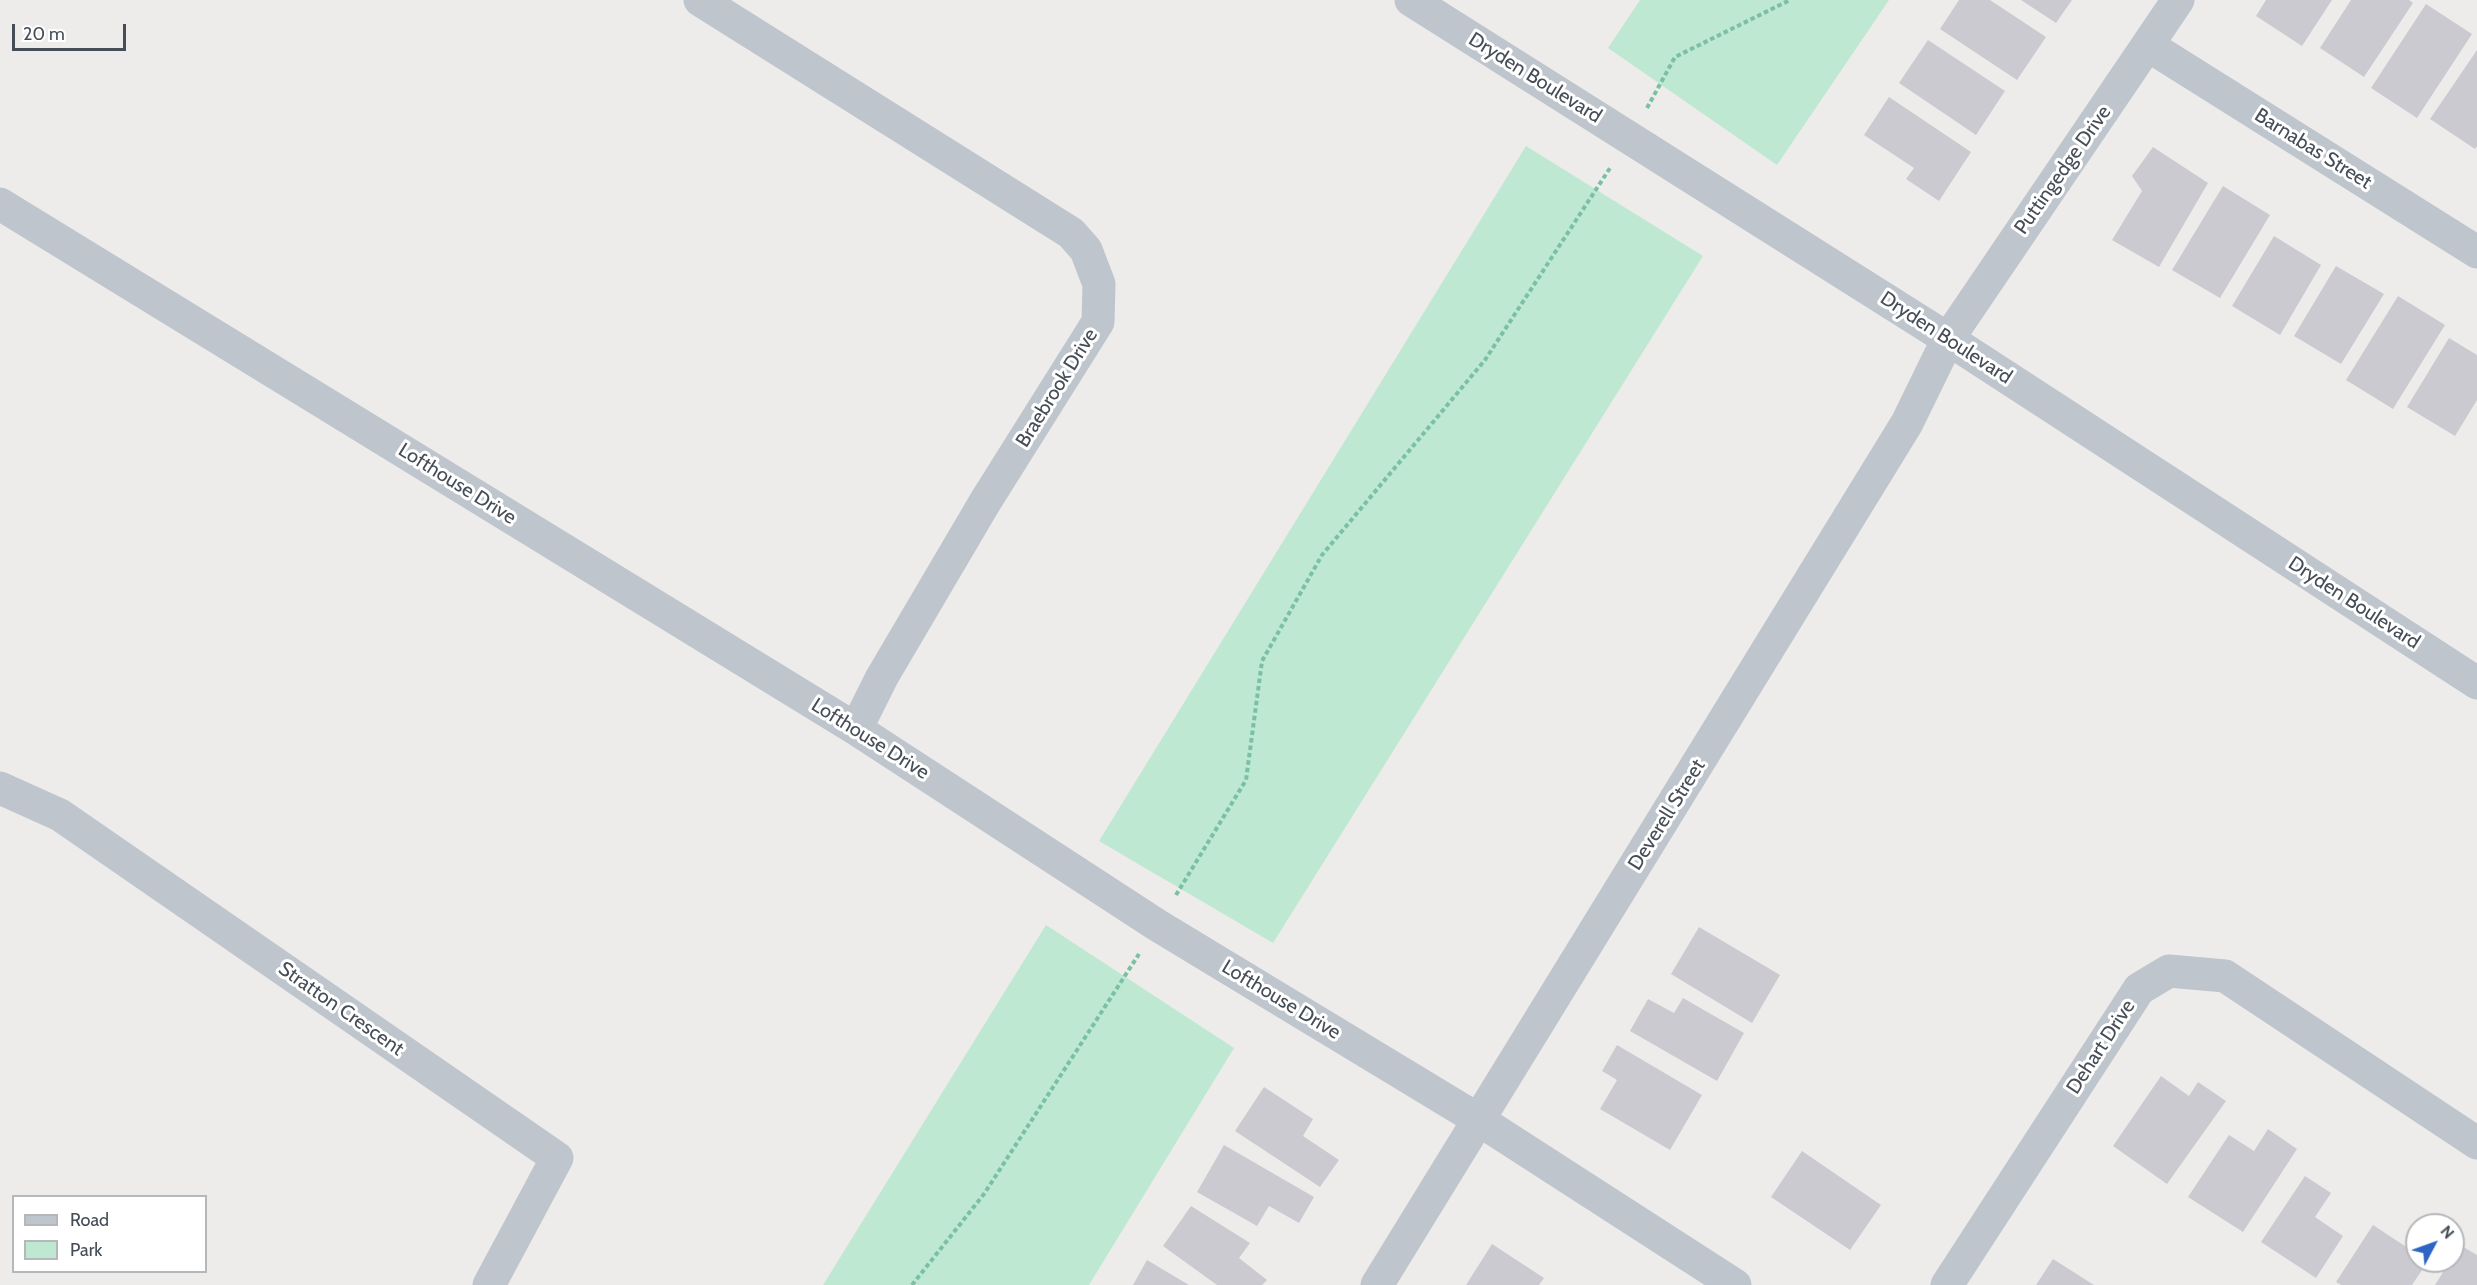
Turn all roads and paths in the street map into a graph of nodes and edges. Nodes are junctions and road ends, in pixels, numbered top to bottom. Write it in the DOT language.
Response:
graph roads {
  1 [pos="700,0"];
  2 [pos="1411,0"];
  3 [pos="1790,0"];
  4 [pos="2178,0"];
  5 [pos="2149,46"];
  6 [pos="1630,138"];
  7 [pos="0,204"];
  8 [pos="2477,252"];
  9 [pos="1948,339"];
  10 [pos="2477,683"];
  11 [pos="856,729"];
  12 [pos="0,788"];
  13 [pos="1157,925"];
  14 [pos="1479,1120"];
  15 [pos="2477,1143"];
  16 [pos="489,1285"];
  17 [pos="912,1285"];
  18 [pos="1377,1285"];
  19 [pos="1735,1285"];
  20 [pos="1947,1285"];
  1 -- 11 [label="street, Braebrook Drive"];
  2 -- 6 [label="street, Dryden Boulevard"];
  3 -- 6 [label="path"];
  4 -- 5 [label="street, Puttingedge Drive"];
  5 -- 8 [label="street, Barnabas Street"];
  5 -- 9 [label="street, Puttingedge Drive"];
  6 -- 9 [label="street, Dryden Boulevard"];
  6 -- 13 [label="path"];
  7 -- 11 [label="street, Lofthouse Drive"];
  9 -- 10 [label="street, Dryden Boulevard"];
  9 -- 14 [label="street, Deverell Street"];
  11 -- 13 [label="street, Lofthouse Drive"];
  12 -- 16 [label="street, Stratton Crescent"];
  13 -- 14 [label="street, Lofthouse Drive"];
  13 -- 17 [label="path"];
  14 -- 18 [label="street, Deverell Street"];
  14 -- 19 [label="street, Lofthouse Drive"];
  15 -- 20 [label="street, Dehart Drive"];
}
